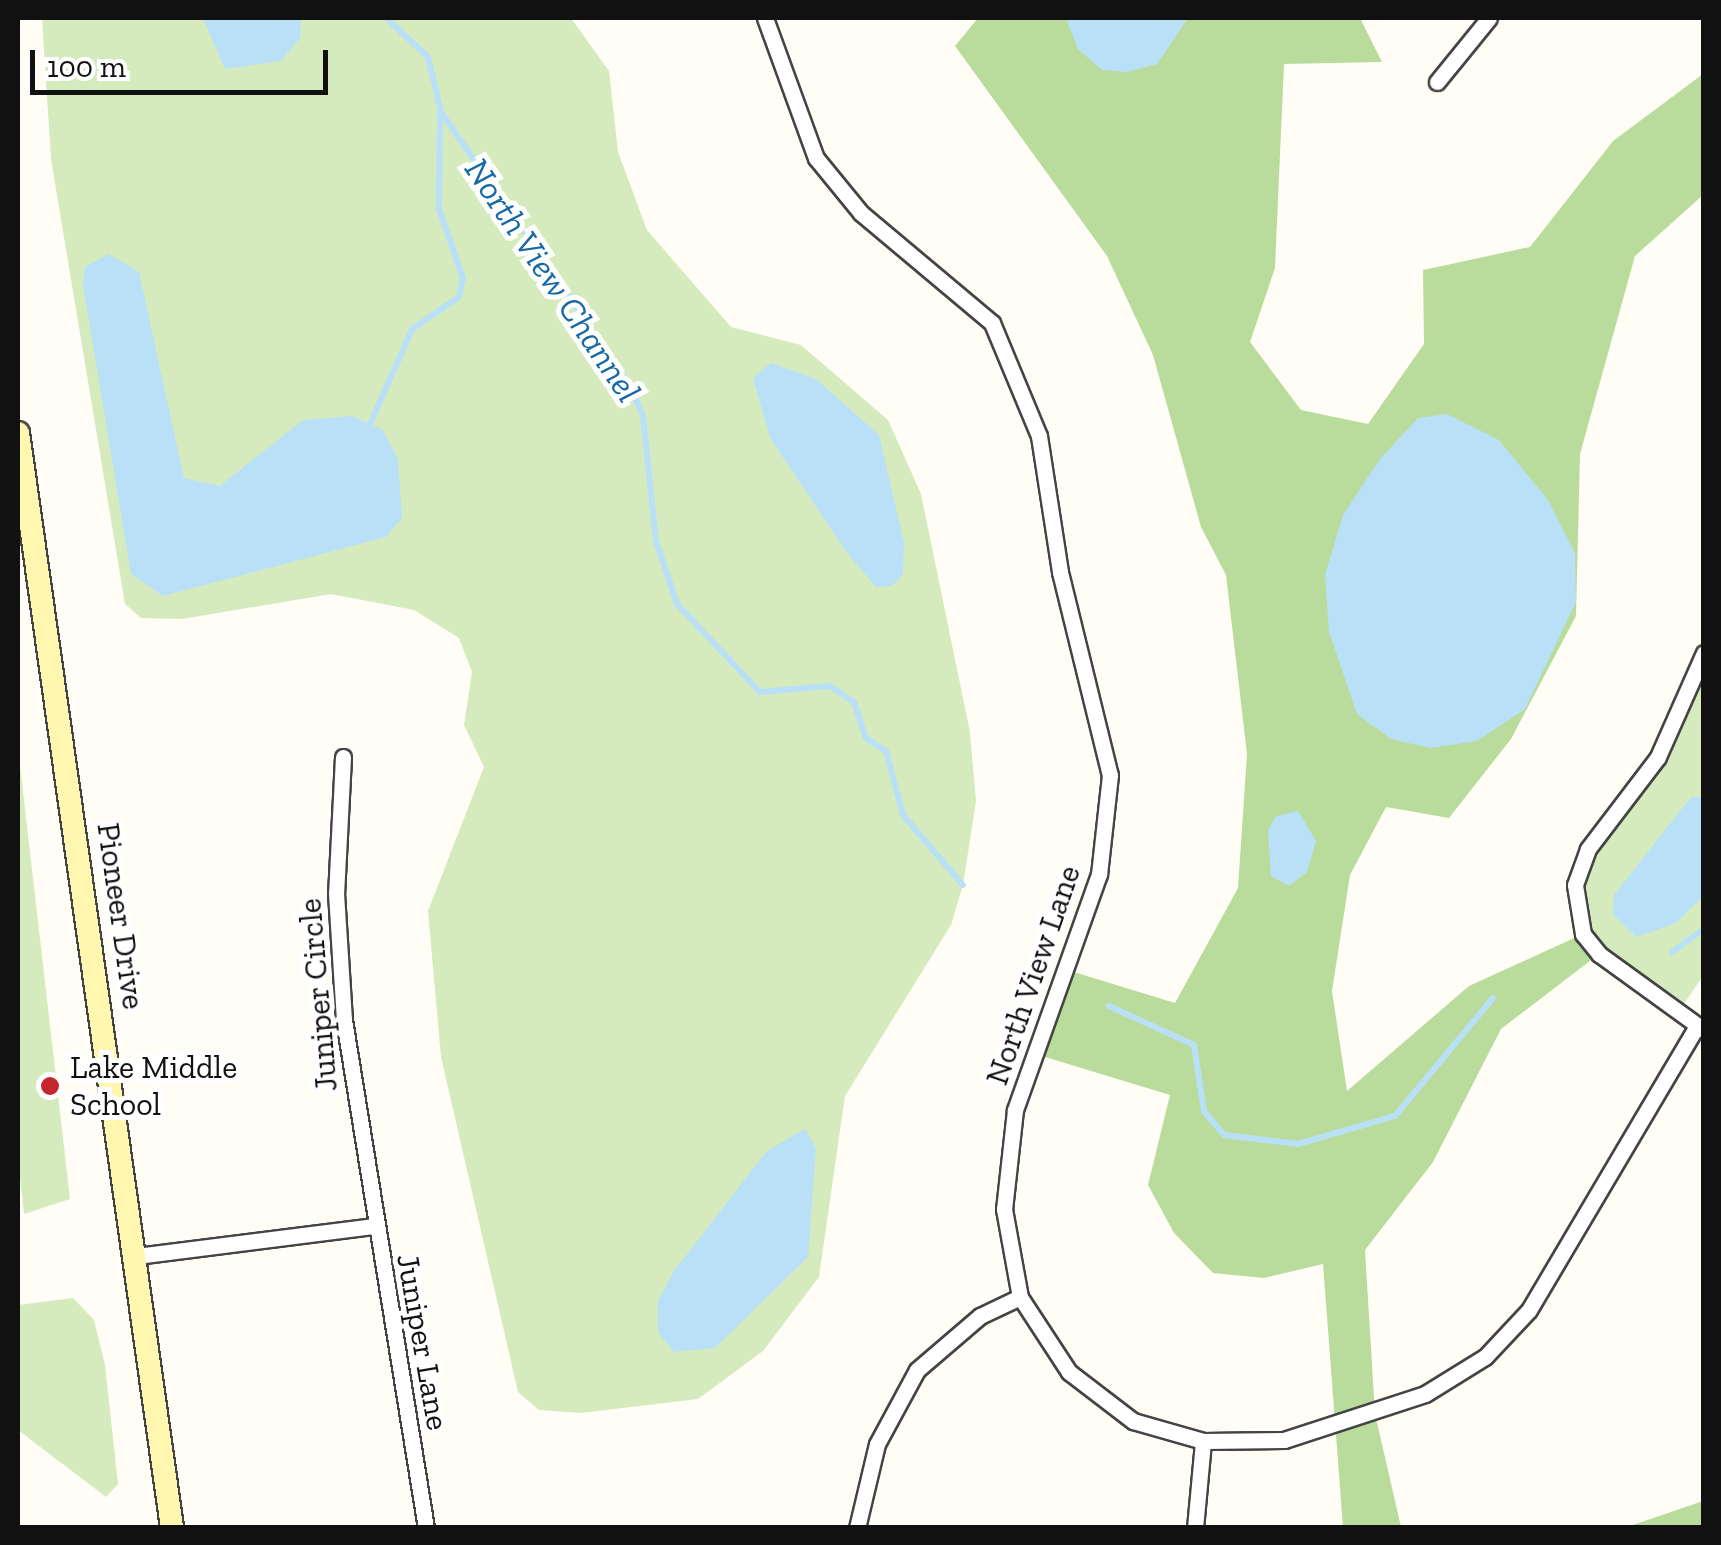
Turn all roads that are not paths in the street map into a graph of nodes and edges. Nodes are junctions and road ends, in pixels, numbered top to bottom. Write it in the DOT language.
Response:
graph roads {
  1 [pos="765,18"];
  2 [pos="1490,18"];
  3 [pos="1437,82"];
  4 [pos="18,433"];
  5 [pos="1704,653"];
  6 [pos="343,757"];
  7 [pos="1700,1028"];
  8 [pos="376,1226"];
  9 [pos="136,1256"];
  10 [pos="1020,1297"];
  11 [pos="1203,1441"];
  12 [pos="172,1528"];
  13 [pos="426,1528"];
  14 [pos="857,1528"];
  15 [pos="1195,1528"];
  1 -- 10 [label="street, North View Lane"];
  2 -- 3 [label="street"];
  4 -- 9 [label="street, Pioneer Drive"];
  5 -- 7 [label="street"];
  6 -- 8 [label="street, Juniper Circle"];
  7 -- 11 [label="street, North View Lane"];
  8 -- 9 [label="street, Juniper Lane"];
  8 -- 13 [label="street, Juniper Lane"];
  9 -- 12 [label="street, Pioneer Drive"];
  10 -- 11 [label="street, North View Lane"];
  10 -- 14 [label="street"];
  11 -- 15 [label="street"];
}
